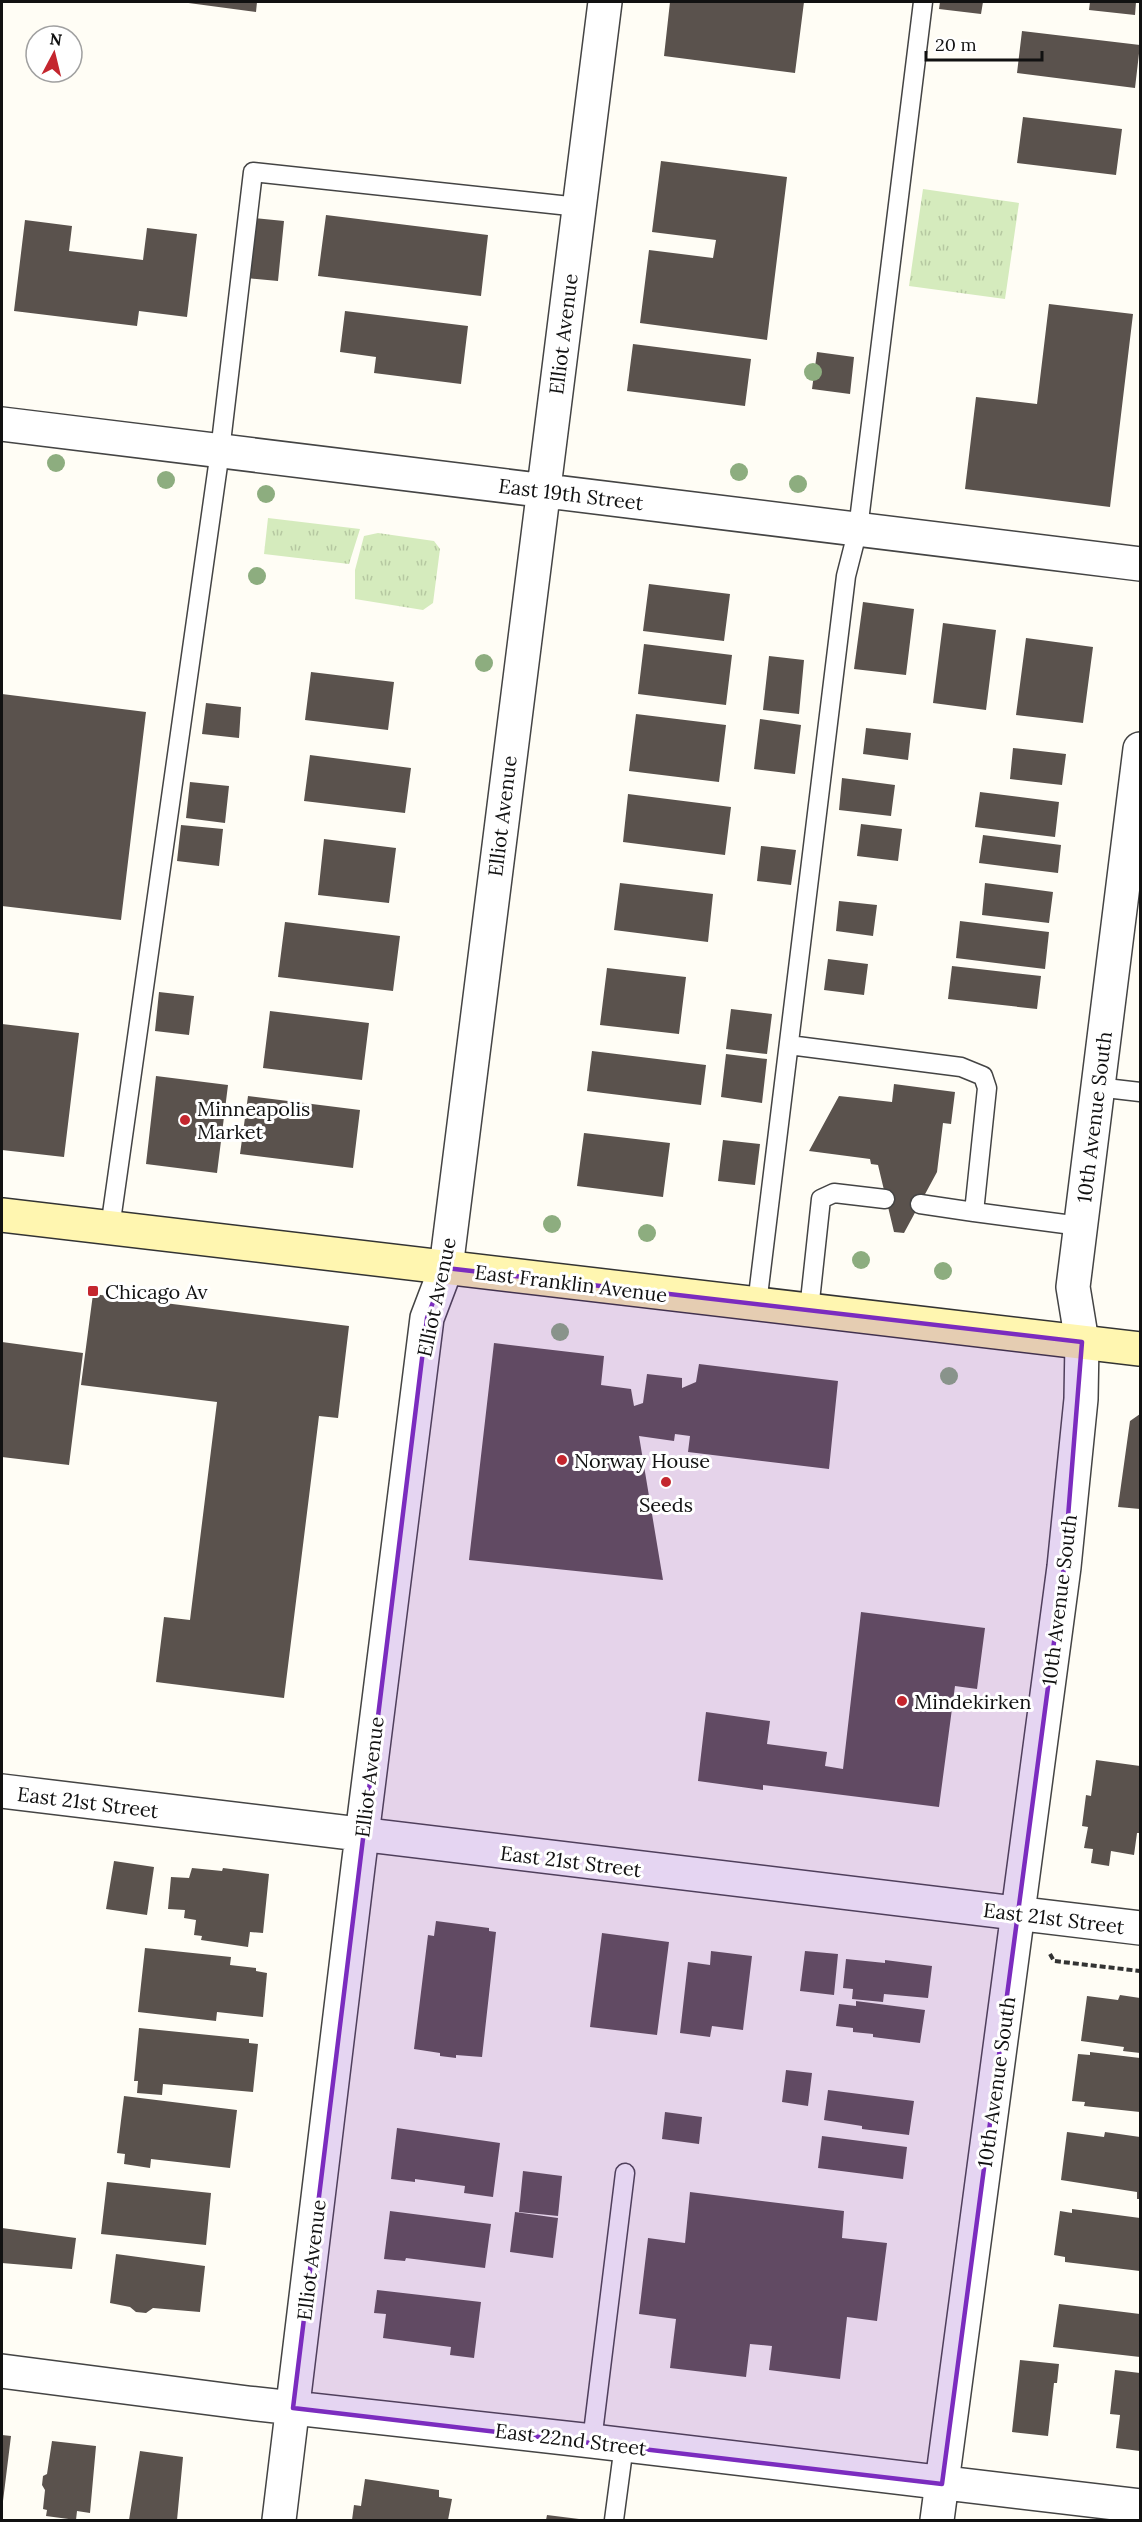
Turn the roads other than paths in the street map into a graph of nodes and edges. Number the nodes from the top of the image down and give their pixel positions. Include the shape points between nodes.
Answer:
1 (605, 2) edge
2 (923, 2) edge
3 (579, 207) junction
4 (2, 424) edge
5 (220, 451) junction
6 (543, 490) junction
7 (858, 529) junction
8 (1140, 564) edge
9 (1140, 749) edge
10 (789, 1045) junction
11 (1097, 1087) junction
12 (1140, 1092) edge
13 (885, 1199) dead end
14 (920, 1204) dead end
15 (974, 1212) junction
16 (2, 1215) edge
17 (1080, 1226) junction
18 (110, 1228) junction
19 (446, 1268) junction
20 (757, 1304) junction
21 (809, 1310) junction
22 (1082, 1342) junction
23 (1140, 1348) edge
24 (2, 1791) edge
25 (362, 1836) junction
26 (1019, 1913) junction
27 (1140, 1928) edge
28 (625, 2173) dead end
29 (2, 2371) edge
30 (293, 2408) junction
31 (592, 2441) junction
32 (624, 2445) junction
33 (942, 2484) junction
34 (1140, 2506) edge
35 (279, 2520) edge
36 (614, 2520) edge
37 (937, 2520) edge

1 - 3 street, Elliot Avenue
2 - 7 lane
3 - 5 lane via 253,172
3 - 6 street, Elliot Avenue
4 - 5 street, East 19th Street
5 - 6 street, East 19th Street
5 - 18 lane
6 - 7 street, East 19th Street
6 - 19 street, Elliot Avenue
7 - 8 street, East 19th Street
7 - 10 lane via 846,576
9 - 11 street, 10th Avenue South
10 - 15 lane via 961,1067 983,1076 987,1088
10 - 20 lane
11 - 12 lane
11 - 17 street, 10th Avenue South
13 - 21 lane via 834,1193 820,1199
14 - 15 lane
15 - 17 lane
16 - 18 main road, East Franklin Avenue
17 - 22 street, 10th Avenue South via 1073,1287
18 - 19 main road, East Franklin Avenue
19 - 20 main road, East Franklin Avenue
19 - 25 street, Elliot Avenue via 427,1318
20 - 21 main road, East Franklin Avenue
21 - 22 main road, East Franklin Avenue
22 - 23 main road, East Franklin Avenue
22 - 26 street, 10th Avenue South via 1081,1399 1064,1566
24 - 25 street, East 21st Street
25 - 26 street, East 21st Street
25 - 30 street, Elliot Avenue
26 - 27 street, East 21st Street
26 - 33 street, 10th Avenue South
28 - 31 lane
29 - 30 street, East 22nd Street
30 - 31 street, East 22nd Street
30 - 35 street, Elliot Avenue
31 - 32 street, East 22nd Street
32 - 33 street, East 22nd Street
32 - 36 lane
33 - 34 street, East 22nd Street
33 - 37 street, 10th Avenue South

